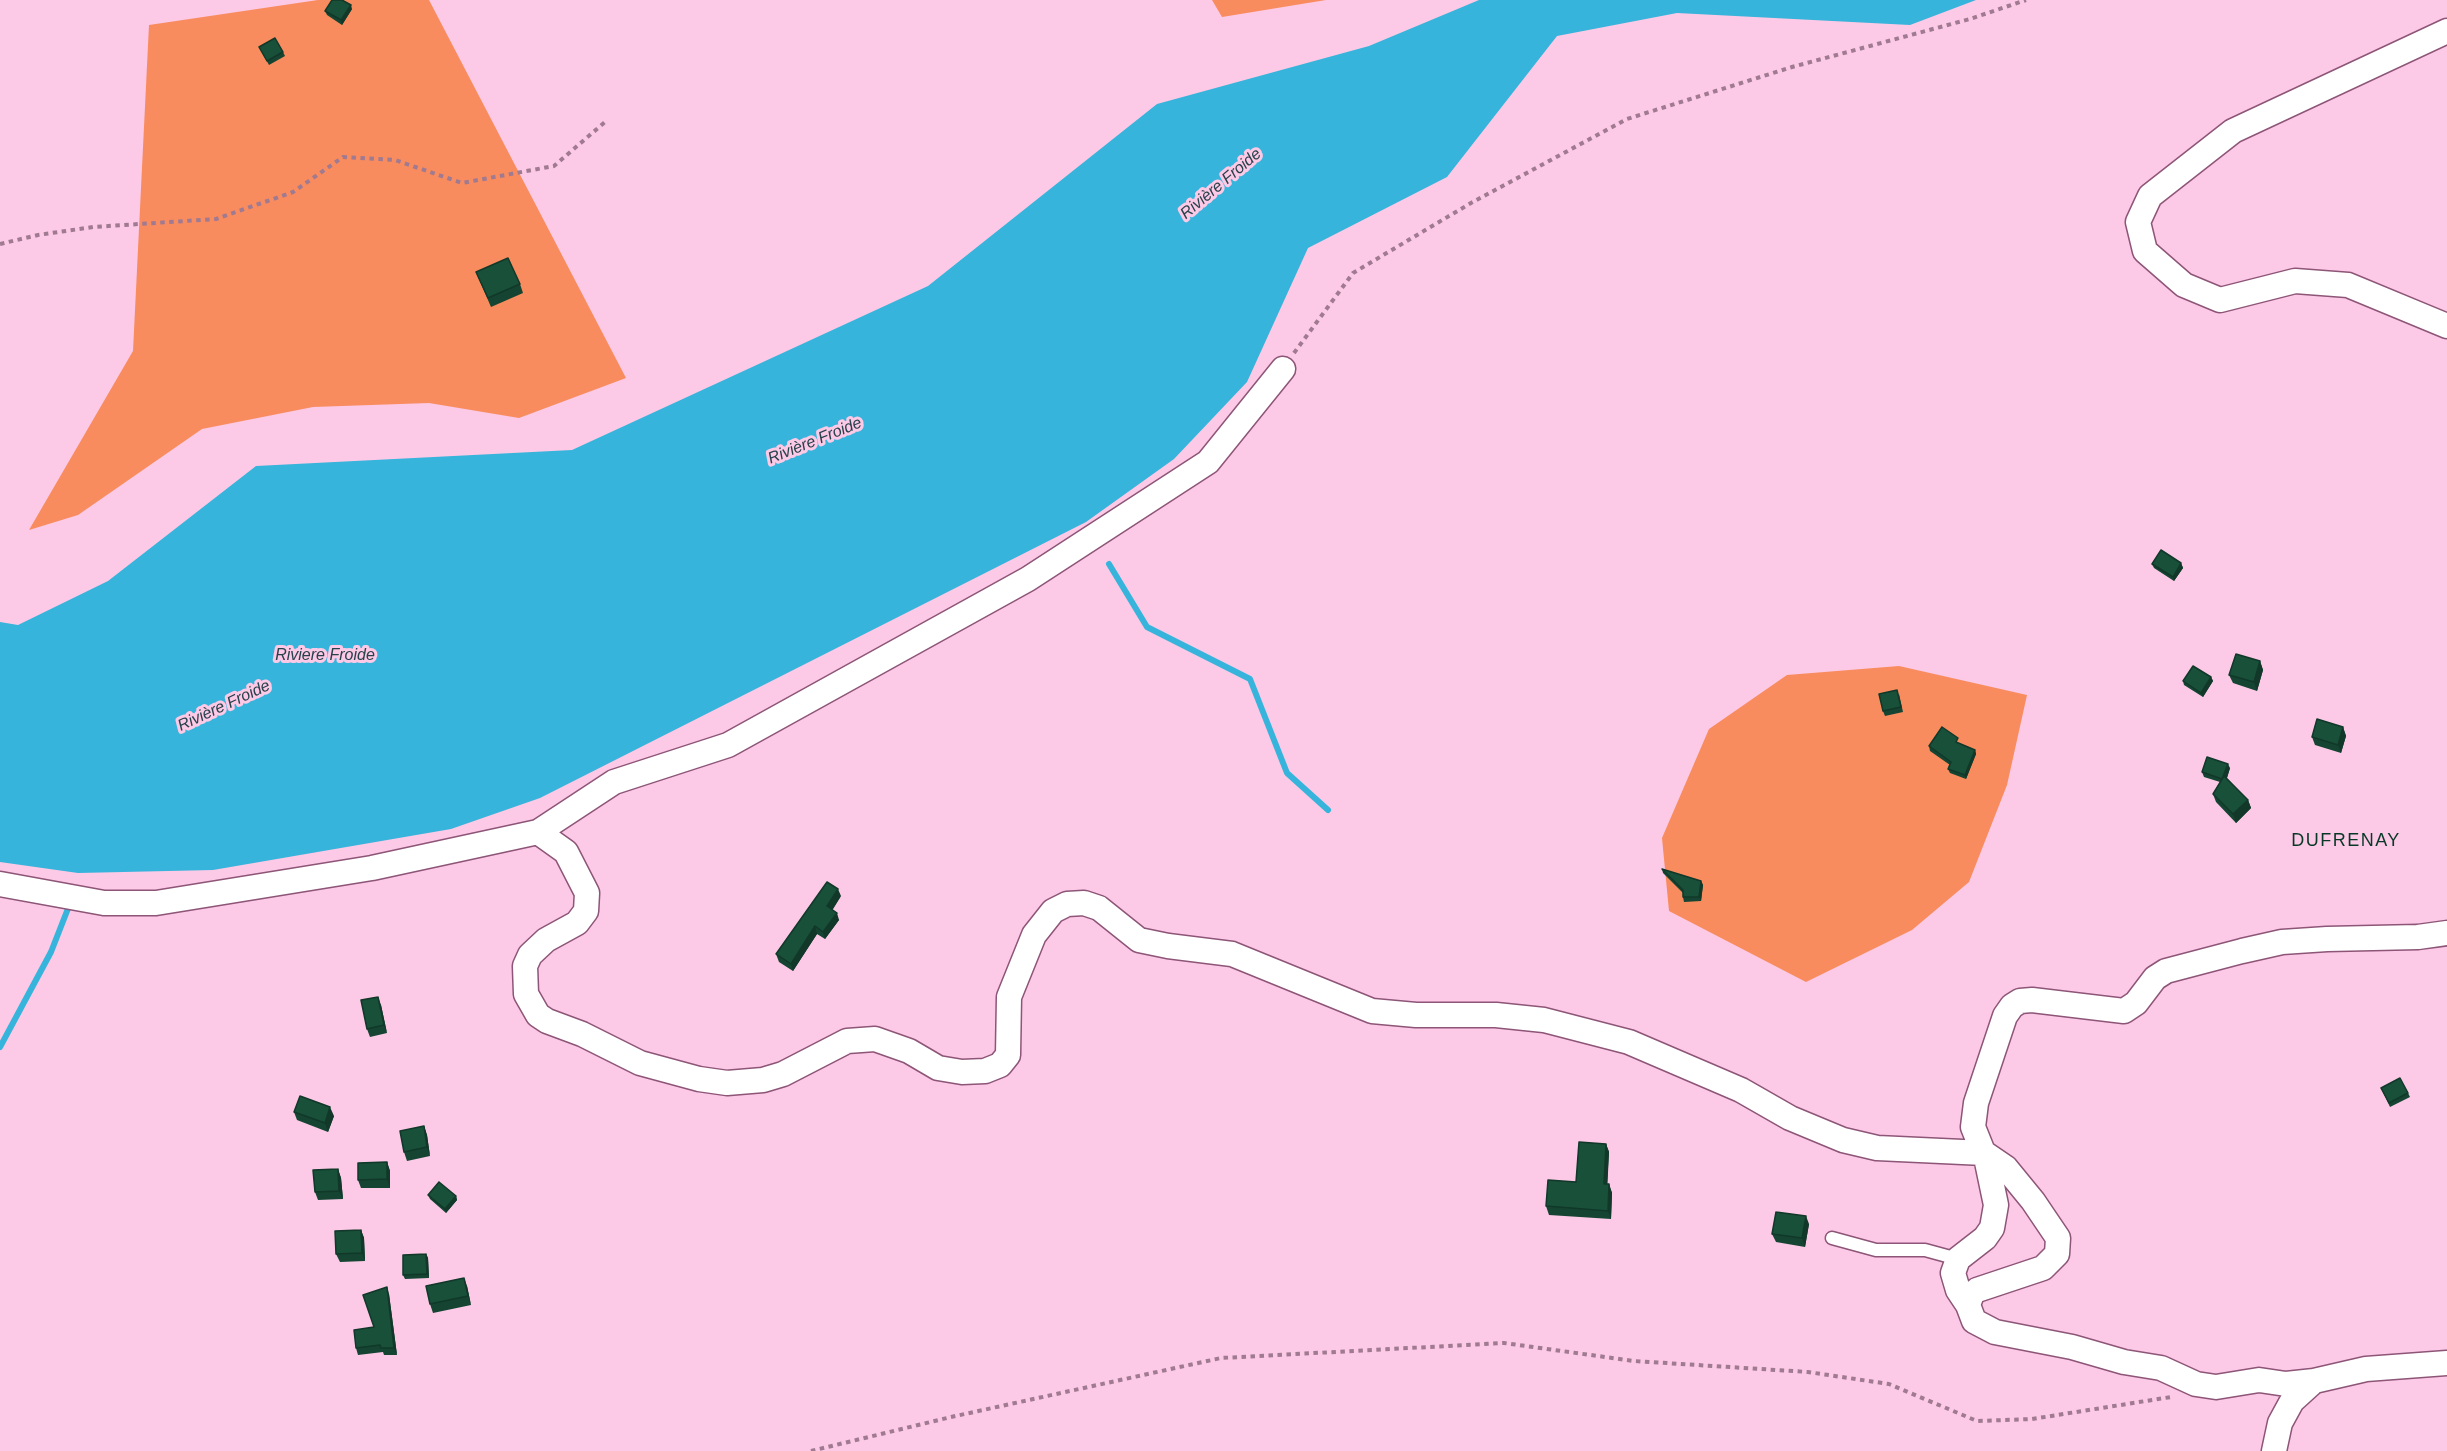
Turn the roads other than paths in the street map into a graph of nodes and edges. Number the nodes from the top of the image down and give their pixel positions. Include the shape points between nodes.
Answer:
1 (2447, 31) edge
2 (2447, 326) edge
3 (1283, 369) road end
4 (538, 832) junction
5 (0, 884) edge
6 (2447, 933) edge
7 (1984, 1153) junction
8 (1832, 1238) dead end
9 (1958, 1258) junction
10 (1968, 1305) junction
11 (2447, 1363) edge
12 (2314, 1381) junction
13 (2274, 1451) edge

1 - 2 street via 2233,130 2150,196 2138,222 2145,251 2184,285 2220,300 2295,281 2348,285
3 - 4 street via 1208,462 1028,579 728,745 614,782
4 - 5 street via 372,868 156,903 104,903
4 - 7 street via 566,852 587,894 587,902 577,923 546,940 530,955 524,981 531,1005 547,1021 640,1063 699,1079 727,1083 763,1080 847,1041 875,1039 909,1051 938,1068 984,1071 1000,1065 1008,1055 1009,997 1034,935 1053,910 1084,903 1099,908 1139,940 1232,954 1372,1011 1544,1020 1629,1042 1843,1140 1877,1148
6 - 7 street via 2293,941 2242,951 2166,971 2124,1011 2020,1001 2005,1016 1976,1103 1973,1127
7 - 9 street via 1996,1194 1995,1219 1985,1238
7 - 10 street via 2006,1168 2033,1201 2058,1238 2057,1254 2043,1268 1977,1290
8 - 9 lane via 1876,1250 1925,1250
9 - 10 street via 1953,1273
10 - 12 street via 1974,1321 1995,1332 2161,1368 2196,1384
11 - 12 street via 2366,1369
12 - 13 street via 2292,1401 2280,1423

